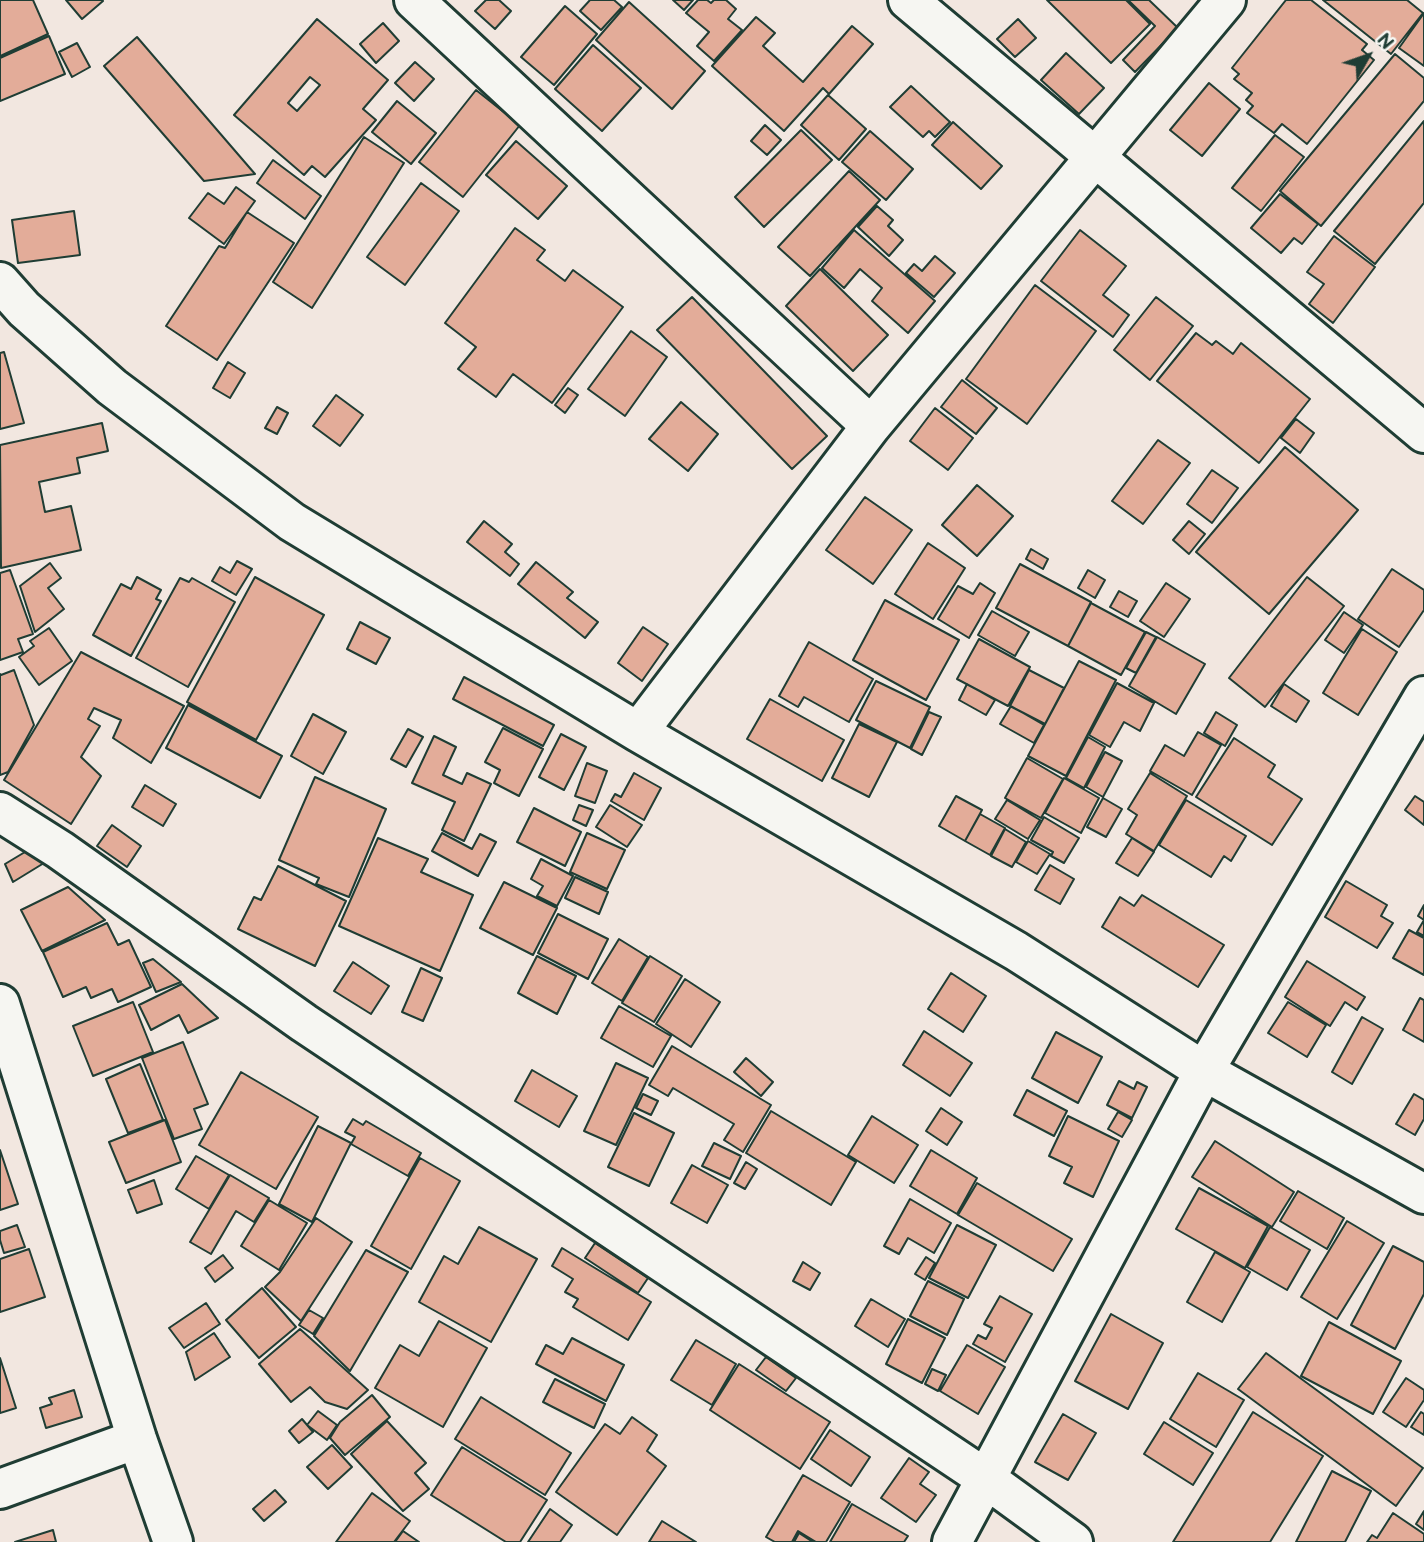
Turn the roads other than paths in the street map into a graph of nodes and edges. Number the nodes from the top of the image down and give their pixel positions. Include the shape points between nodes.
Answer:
1 (414, 0) edge
2 (908, 0) edge
3 (1226, 0) edge
4 (1096, 158) junction
5 (0, 282) edge
6 (871, 426) junction
7 (1424, 433) edge
8 (1424, 696) edge
9 (638, 732) junction
10 (0, 812) edge
11 (0, 1004) edge
12 (1204, 1071) junction
13 (1424, 1194) edge
14 (137, 1439) junction
15 (985, 1478) junction
16 (0, 1489) edge
17 (173, 1542) edge
18 (952, 1542) edge
19 (1073, 1542) edge

1 - 6 street
2 - 4 street
3 - 4 street
4 - 6 street
4 - 7 street
5 - 9 street via 111,387 292,522
6 - 9 street
8 - 12 street
9 - 12 street via 1016,951
10 - 15 street via 304,1023
11 - 14 street
12 - 13 street
12 - 15 street
14 - 16 street
14 - 17 street
15 - 18 street
15 - 19 street

